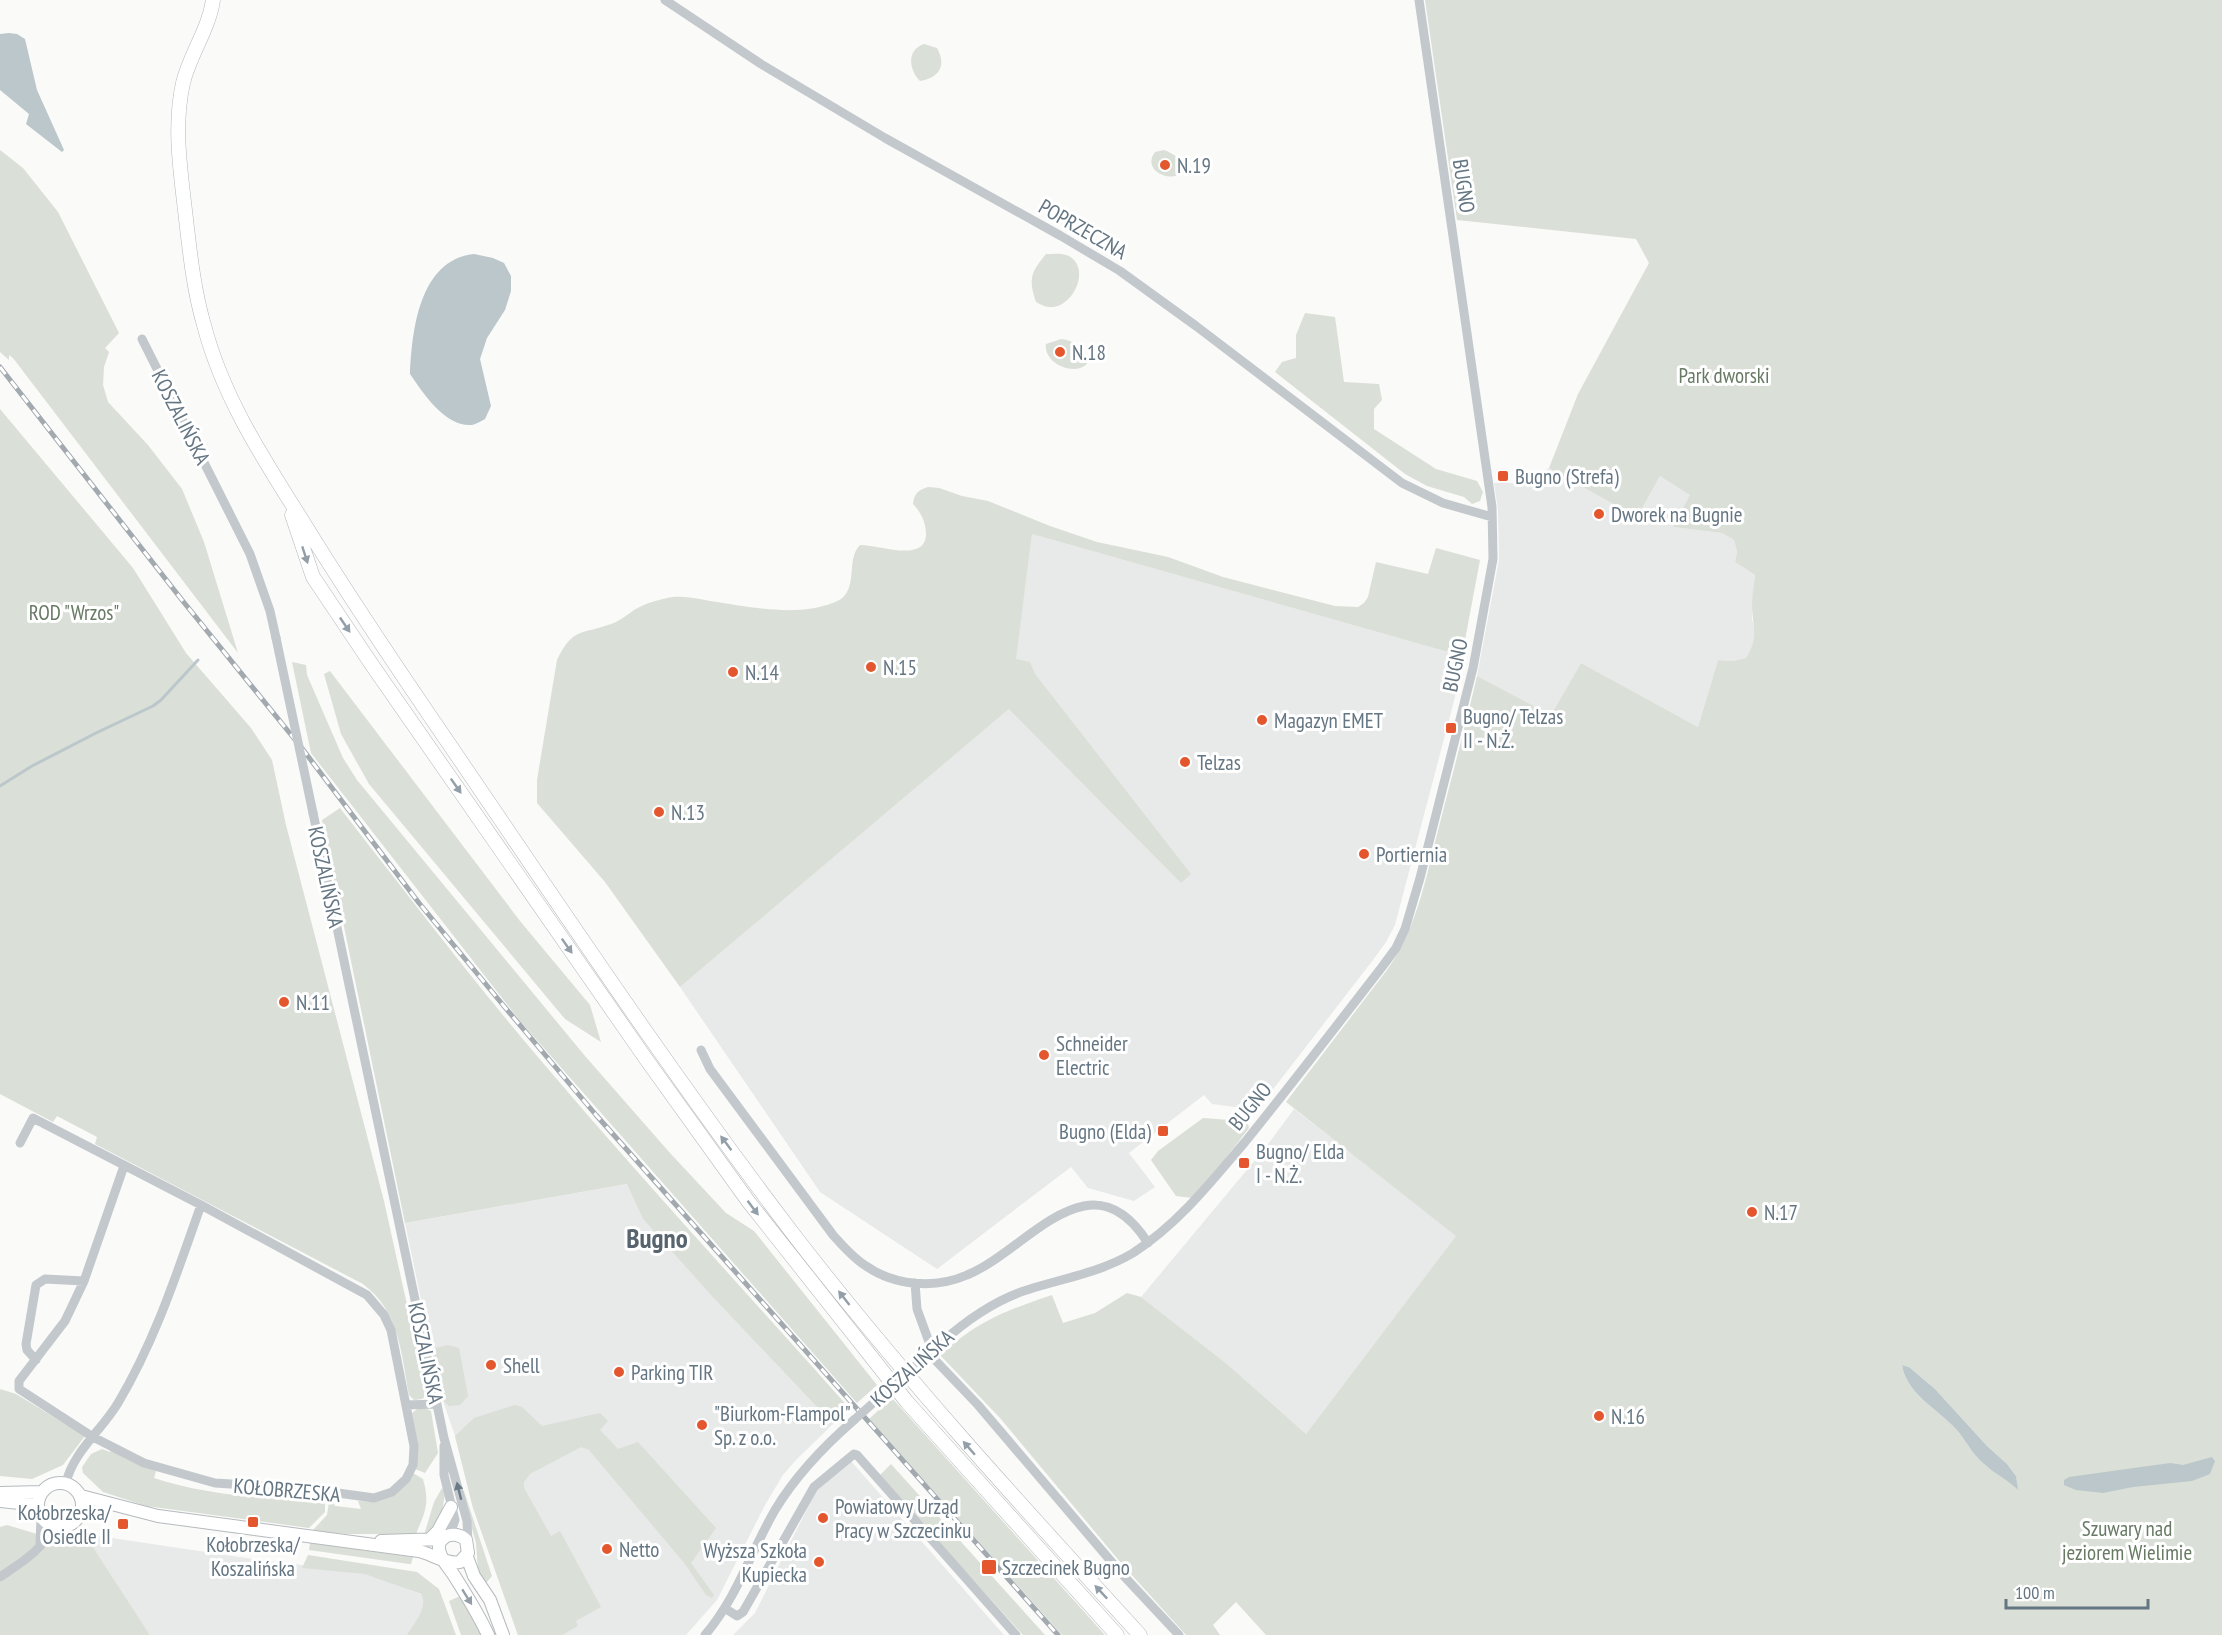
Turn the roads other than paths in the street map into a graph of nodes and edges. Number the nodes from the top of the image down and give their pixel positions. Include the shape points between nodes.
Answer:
1 (213, 0) edge
2 (665, 0) edge
3 (1419, 0) edge
4 (142, 339) dead end
5 (285, 494) junction
6 (1492, 517) junction
7 (701, 1050) dead end
8 (20, 1143) dead end
9 (124, 1166) junction
10 (201, 1204) junction
11 (1148, 1243) junction
12 (84, 1281) junction
13 (915, 1283) junction
14 (36, 1360) junction
15 (437, 1404) junction
16 (406, 1405) junction
17 (93, 1437) junction
18 (444, 1438) junction
19 (66, 1483) junction
20 (0, 1492) edge
21 (42, 1492) junction
22 (81, 1496) junction
23 (0, 1501) edge
24 (111, 1505) junction
25 (451, 1507) junction
26 (40, 1512) junction
27 (81, 1512) junction
28 (52, 1526) junction
29 (441, 1537) junction
30 (353, 1543) junction
31 (40, 1545) junction
32 (467, 1551) junction
33 (444, 1560) junction
34 (0, 1576) edge
35 (726, 1609) junction
36 (488, 1635) edge
37 (502, 1635) edge
38 (705, 1635) edge
39 (1016, 1635) edge
40 (1117, 1635) edge
41 (1140, 1635) edge
42 (1179, 1635) edge

1 - 5 highway via 183,84 178,118 178,152 191,260 203,325 223,383
2 - 6 street, POPRZECZNA via 761,64 1120,272 1389,474 1428,497
3 - 6 street, BUGNO
4 - 15 street, KOSZALIŃSKA, bridge via 250,554 270,611
5 -> 40 highway via 313,577 632,1040 748,1201 907,1402
41 -> 5 highway via 929,1401 788,1226 720,1135 368,627
6 - 11 street, BUGNO via 1493,559 1473,668 1418,887 1396,948 1260,1123 1182,1213
7 - 13 street via 710,1069 850,1254 875,1271
8 - 9 street, KOŁOBRZESKA via 33,1118
9 - 10 street, KOŁOBRZESKA
9 - 12 street, KOŁOBRZESKA
10 - 16 street, KOŁOBRZESKA via 367,1295 391,1330
10 - 17 street via 156,1330 118,1403
11 - 13 street via 1124,1215 1105,1206 1087,1204 1053,1217 968,1275 938,1283
11 - 35 street, KOSZALIŃSKA, bridge via 1091,1272 1006,1298 942,1342 819,1452 788,1490
12 - 14 street, KOŁOBRZESKA via 62,1326
12 - 14 street via 45,1279 36,1285 26,1344
13 - 42 street via 917,1309 936,1361
14 - 17 street, KOŁOBRZESKA via 19,1381 19,1389
15 - 16 street
15 - 18 street, KOSZALIŃSKA
16 - 17 street, KOŁOBRZESKA via 414,1446 413,1466 400,1487 374,1498 201,1480 144,1463
17 - 19 street via 72,1464
18 - 25 street, KOSZALIŃSKA via 444,1475
32 -> 18 street, KOSZALIŃSKA via 467,1521
19 - 21 main road via 52,1484
19 - 22 main road
20 - 21 main road
21 - 26 main road
22 - 24 main road, KOŁOBRZESKA
22 - 27 main road
23 - 26 main road via 29,1504
24 - 27 main road, KOŁOBRZESKA
24 - 30 main road, KOŁOBRZESKA via 158,1516
25 - 29 main road via 438,1531
25 - 29 street, KOSZALIŃSKA via 455,1520
26 - 28 main road
26 - 31 street
27 - 28 main road via 66,1527
28 - 31 street
29 - 30 main road, KOŁOBRZESKA
29 - 32 main road via 459,1534
29 - 33 main road via 439,1551
30 - 33 main road, KOŁOBRZESKA via 419,1551
31 - 34 street
32 - 33 main road via 456,1563
32 - 37 main road, KOSZALIŃSKA via 474,1576 490,1600
33 -> 36 main road
35 - 38 street, KOSZALIŃSKA
35 - 39 street via 737,1616 742,1612 814,1487 854,1454

